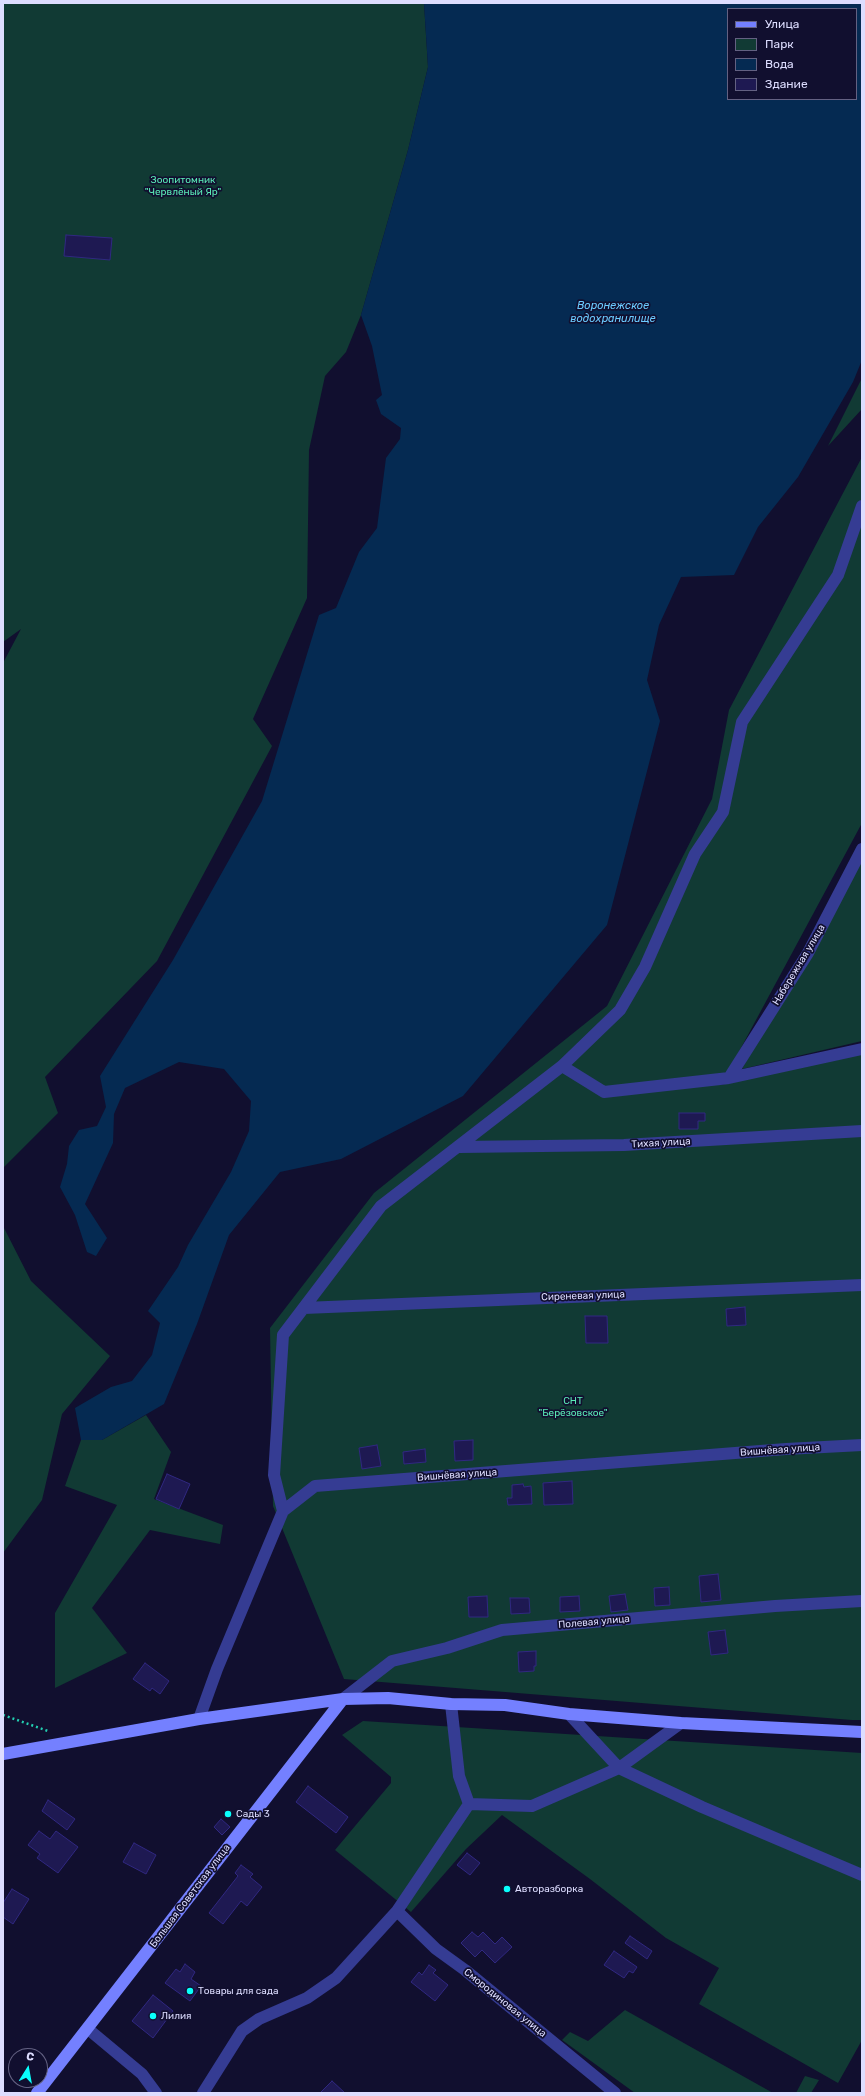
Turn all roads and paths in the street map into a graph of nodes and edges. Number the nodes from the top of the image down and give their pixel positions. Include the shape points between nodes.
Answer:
1 (862, 506) edge
2 (862, 849) edge
3 (862, 1049) edge
4 (562, 1066) junction
5 (729, 1078) junction
6 (862, 1131) edge
7 (459, 1147) junction
8 (862, 1285) edge
9 (304, 1308) junction
10 (862, 1445) edge
11 (283, 1511) junction
12 (862, 1600) edge
13 (343, 1699) junction
14 (451, 1704) junction
15 (569, 1714) junction
16 (3, 1715) edge
17 (199, 1719) junction
18 (681, 1723) junction
19 (862, 1732) edge
20 (54, 1733) dead end
21 (3, 1754) edge
22 (619, 1768) junction
23 (469, 1804) junction
24 (862, 1874) edge
25 (397, 1911) junction
26 (88, 2029) junction
27 (36, 2093) edge
28 (156, 2093) edge
29 (203, 2093) edge
30 (615, 2093) edge

1 - 4 street via 838,575 742,722 723,812 695,854 645,967 620,1010
2 - 5 street, Набережная улица via 808,953
3 - 5 street
4 - 5 street via 604,1092
4 - 7 street
6 - 7 street, Тихая улица via 624,1145
7 - 9 street via 380,1206
8 - 9 street, Сиреневая улица
9 - 11 street via 283,1335 274,1475
10 - 11 street, Вишнёвая улица via 315,1486
11 - 17 street, Вишнёвая улица via 217,1669
12 - 13 street, Полевая улица via 502,1630 446,1648 392,1661
13 - 14 street via 388,1698
13 - 17 street
13 - 26 street, Большая Советская улица
14 - 15 street via 505,1705
14 - 23 street via 459,1776
15 - 18 street
15 - 22 street
16 - 20 path
17 - 21 street
18 - 19 street
18 - 22 street
22 - 23 street via 532,1806
22 - 24 street via 702,1807
23 - 25 street
25 - 29 street via 336,1978 307,1998 259,2019 242,2031
25 - 30 street, Смородиновая улица via 436,1948
26 - 27 street, Большая Советская улица
26 - 28 street via 142,2074

